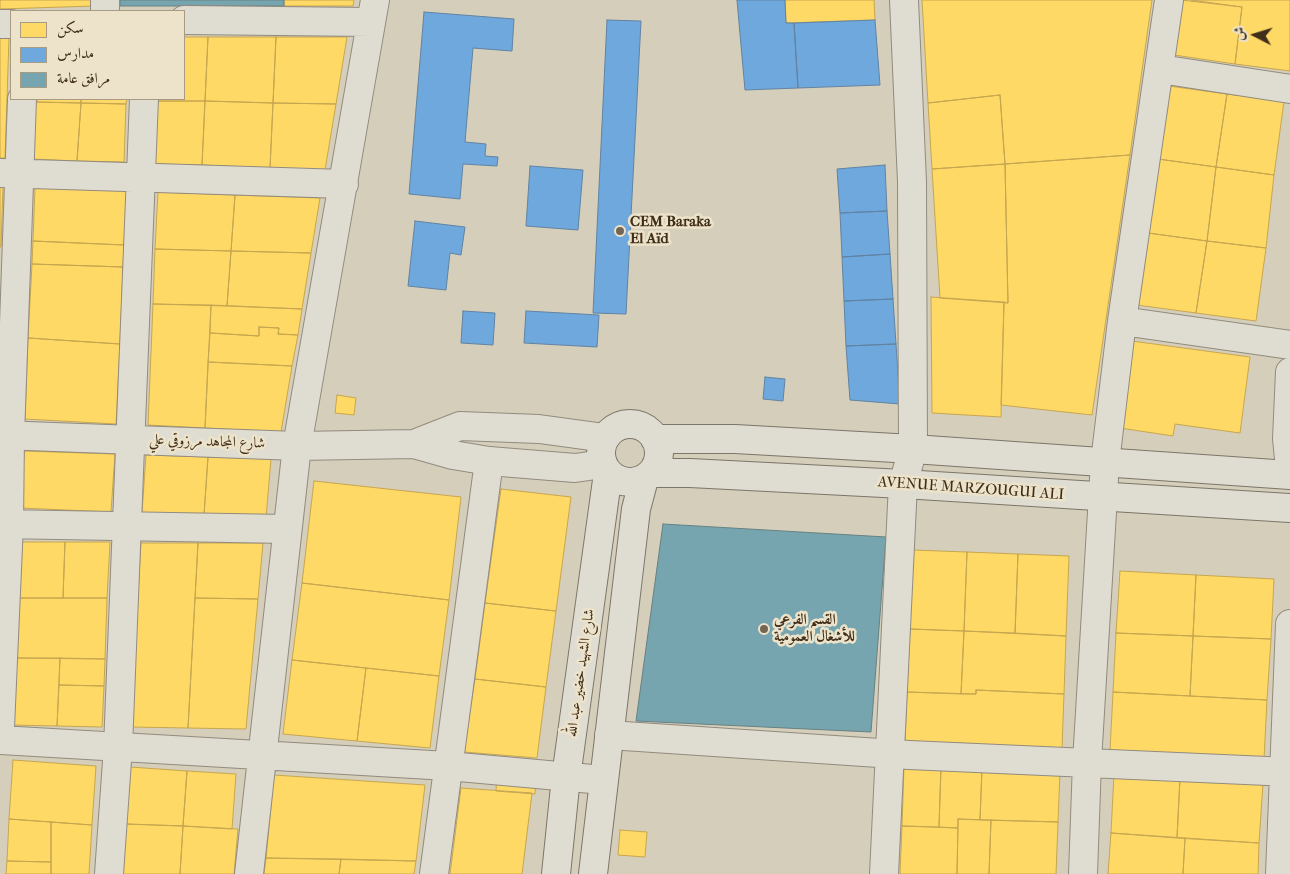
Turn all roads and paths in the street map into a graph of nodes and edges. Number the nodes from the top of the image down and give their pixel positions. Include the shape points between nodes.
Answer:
1 (904, 0) edge
2 (1169, 0) edge
3 (373, 11) edge
4 (185, 20) edge
5 (1160, 69) junction
6 (1290, 89) edge
7 (22, 100) edge
8 (144, 100) edge
9 (9, 173) edge
10 (142, 176) junction
11 (344, 184) junction
12 (1122, 321) junction
13 (1290, 345) edge
14 (1290, 372) edge
15 (5, 435) edge
16 (655, 438) junction
17 (131, 439) junction
18 (414, 444) junction
19 (297, 446) junction
20 (913, 449) junction
21 (605, 458) junction
22 (490, 462) junction
23 (1105, 462) junction
24 (1290, 468) edge
25 (1290, 475) edge
26 (647, 476) junction
27 (904, 484) junction
28 (1103, 498) junction
29 (1290, 508) edge
30 (5, 524) edge
31 (128, 527) junction
32 (287, 529) junction
33 (1290, 624) edge
34 (0, 728) edge
35 (608, 735) junction
36 (0, 740) edge
37 (118, 747) junction
38 (891, 753) junction
39 (261, 754) junction
40 (1087, 762) junction
41 (448, 766) junction
42 (1287, 772) edge
43 (566, 777) junction
44 (603, 780) junction
45 (108, 874) edge
46 (249, 874) edge
47 (434, 874) edge
48 (556, 874) edge
49 (593, 874) edge
50 (884, 874) edge
51 (1083, 874) edge
52 (1280, 874) edge

1 - 20 street via 912,201
2 - 5 street
3 - 4 street
3 - 11 street
5 - 6 street
5 - 12 street
7 - 9 street
8 - 10 street
9 - 10 street
9 - 15 street
10 - 11 street
10 - 17 street
11 - 19 street
12 - 13 street
12 - 23 street
14 - 24 street via 1287,439
15 - 17 street, شارع المجاهد مرزوقي علي
15 - 30 street
16 - 20 street
16 - 21 street via 640,426 630,424 611,430
16 - 26 street via 659,457
17 - 19 street, شارع المجاهد مرزوقي علي
17 - 31 street
18 - 19 street, شارع المجاهد مرزوقي علي
18 - 21 street, شارع المجاهد مرزوقي علي via 460,426 538,429
18 - 22 street, شارع المجاهد مرزوقي علي via 453,456
19 - 32 street
20 - 23 street
20 - 27 street
21 - 22 street, شارع المجاهد مرزوقي علي via 575,468
21 - 26 street via 616,479 635,482
21 - 43 street, شارع الشهيد خضير عبد الله
22 - 41 street
23 - 25 street
23 - 28 street
26 - 27 street, AVENUE MARZOUGUI ALI
26 - 35 street via 636,509
27 - 28 street, AVENUE MARZOUGUI ALI
27 - 38 street
28 - 29 street, AVENUE MARZOUGUI ALI
28 - 40 street
30 - 31 street
30 - 34 street
31 - 32 street
31 - 37 street
32 - 39 street
33 - 42 street
35 - 38 street
35 - 44 street
36 - 37 street
37 - 39 street
37 - 45 street
38 - 40 street
38 - 50 street
39 - 41 street
39 - 46 street
40 - 42 street
40 - 51 street
41 - 43 street
41 - 47 street
42 - 52 street
43 - 44 street
43 - 48 street, شارع الشهيد خضير عبد الله
44 - 49 street

